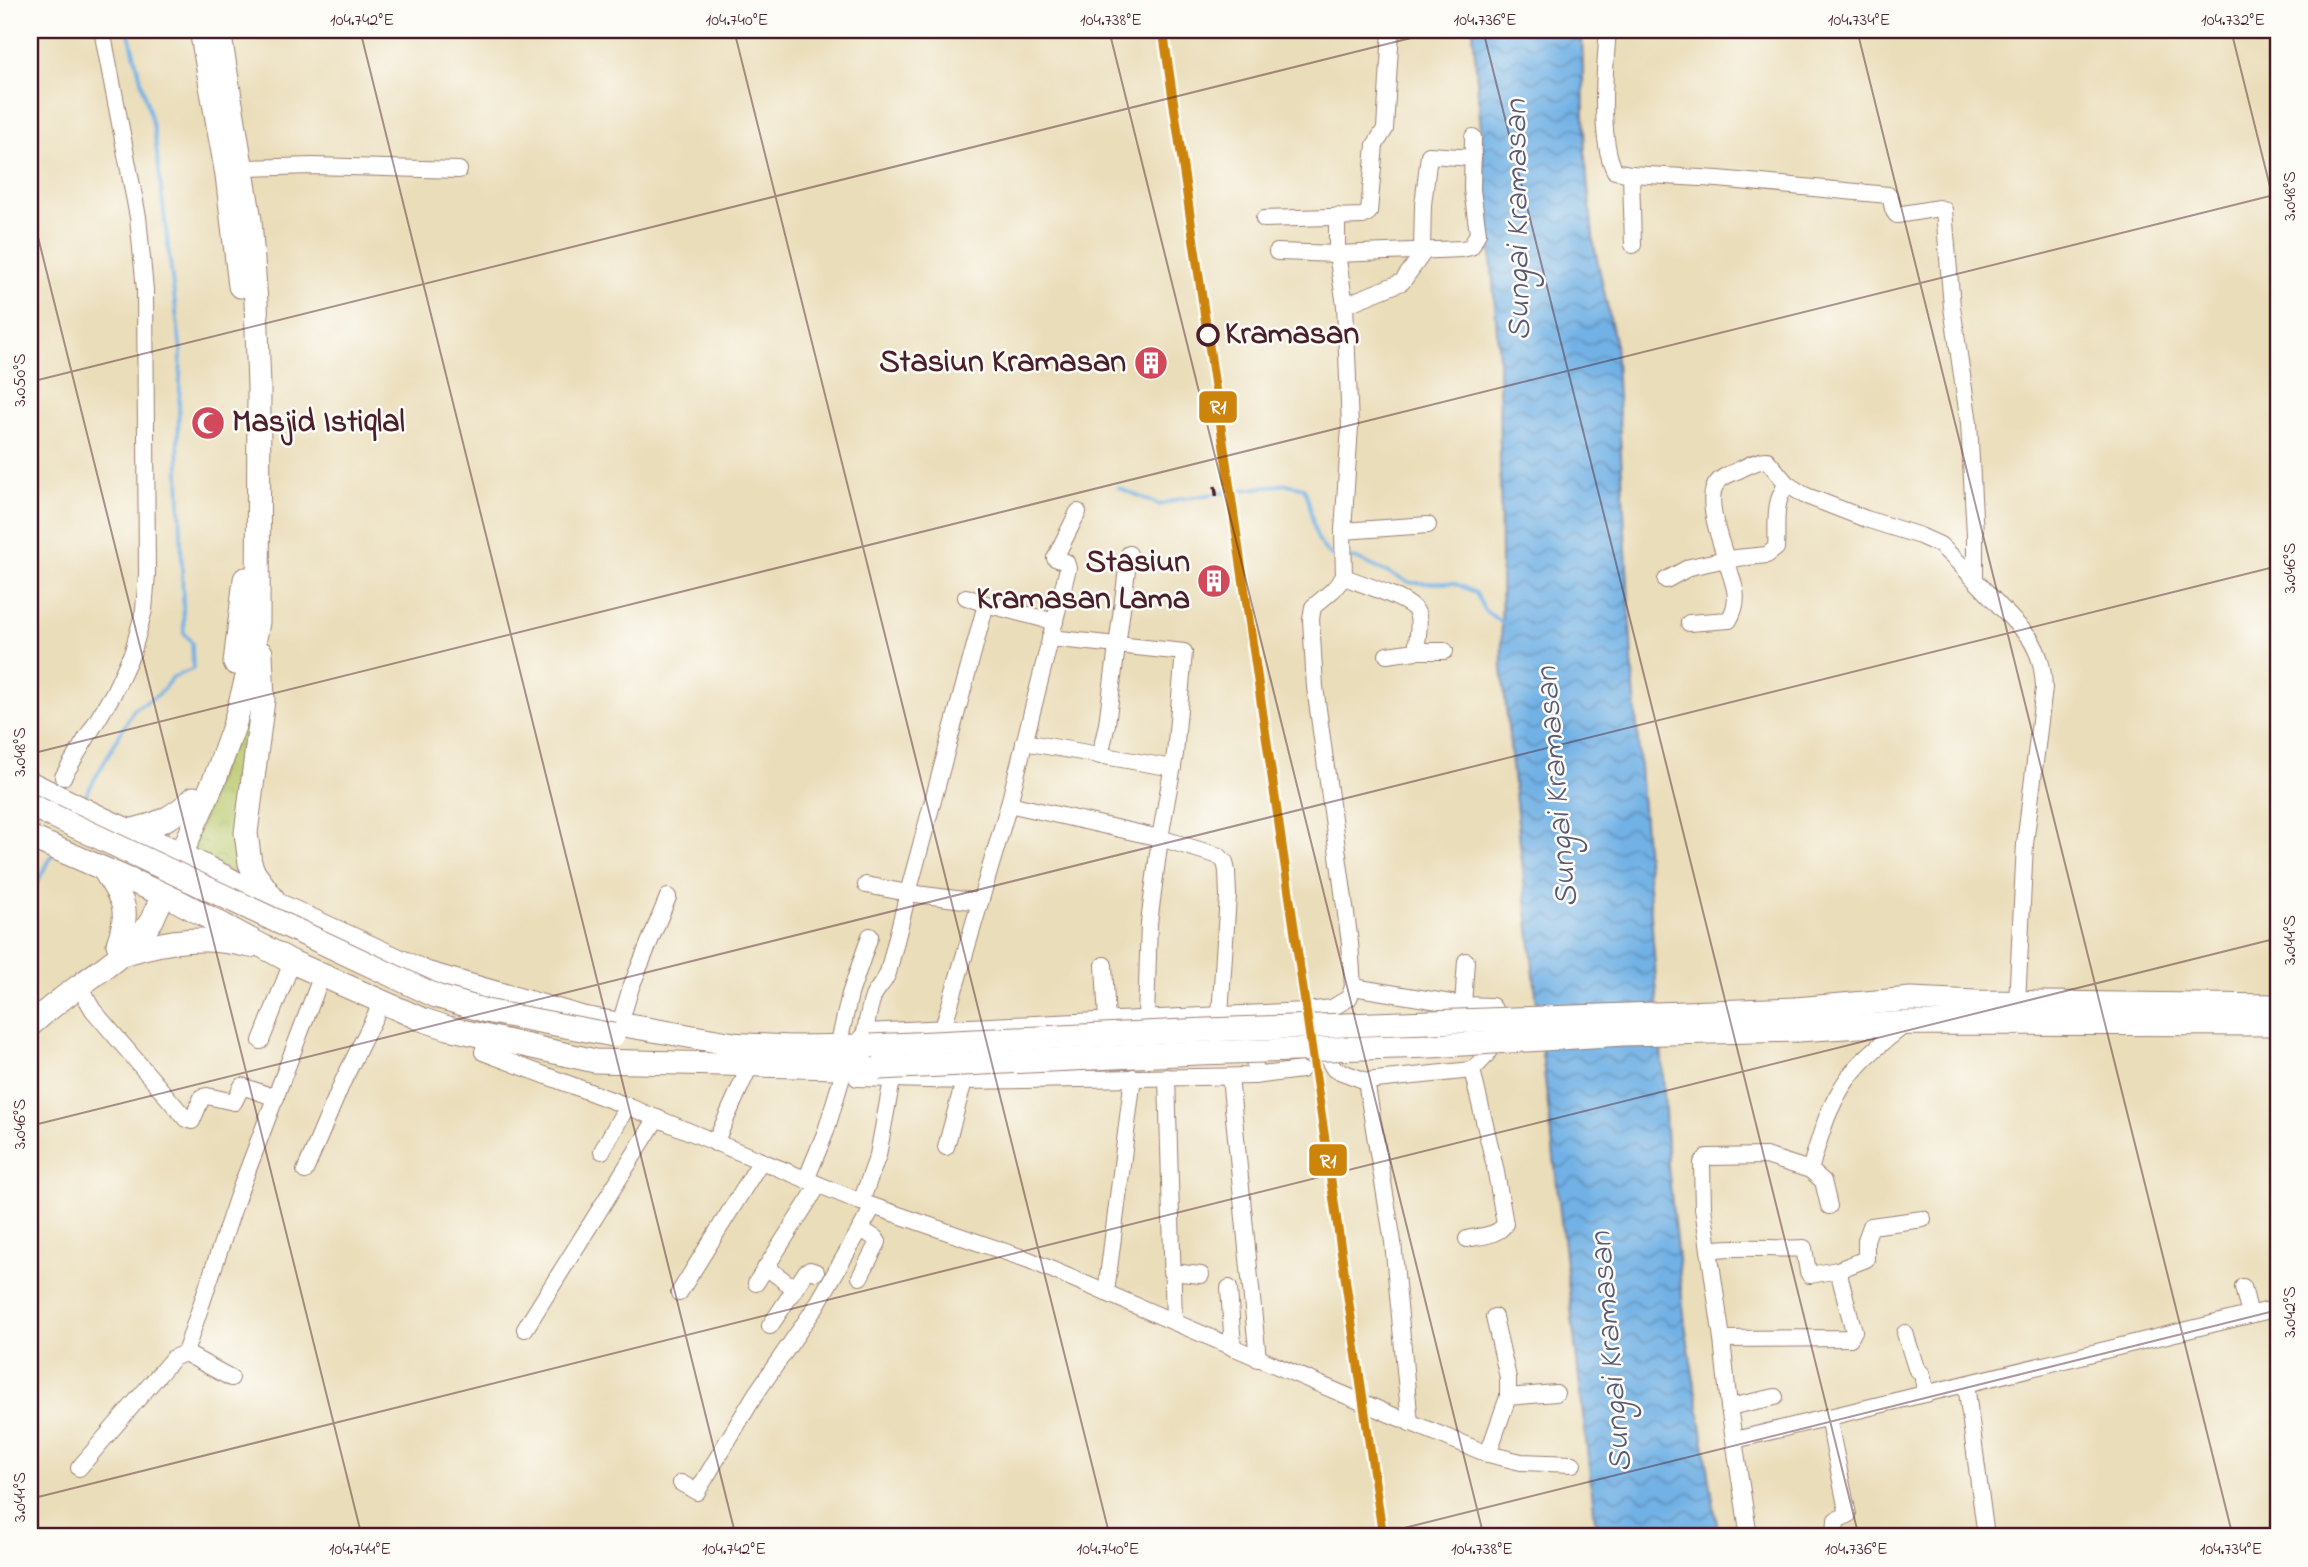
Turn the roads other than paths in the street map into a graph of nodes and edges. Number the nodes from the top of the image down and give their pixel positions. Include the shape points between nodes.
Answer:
1 (102, 30) edge
2 (201, 30) edge
3 (219, 30) edge
4 (1391, 30) edge
5 (1608, 30) edge
6 (221, 88) junction
7 (1473, 137) dead end
8 (1473, 158) junction
9 (242, 168) junction
10 (459, 170) dead end
11 (1631, 174) junction
12 (1337, 216) junction
13 (1265, 219) dead end
14 (1633, 245) dead end
15 (1424, 249) junction
16 (1277, 252) dead end
17 (1336, 254) junction
18 (1345, 305) junction
19 (1787, 484) junction
20 (1078, 512) dead end
21 (1428, 525) dead end
22 (1343, 531) junction
23 (1129, 554) dead end
24 (1726, 559) junction
25 (1344, 565) junction
26 (1666, 580) dead end
27 (1975, 580) junction
28 (966, 597) dead end
29 (986, 604) junction
30 (258, 622) junction
31 (1055, 622) junction
32 (1689, 623) dead end
33 (1049, 638) junction
34 (1116, 646) junction
35 (1416, 651) junction
36 (1445, 651) dead end
37 (1387, 655) dead end
38 (1024, 742) junction
39 (1100, 756) junction
40 (1172, 768) junction
41 (63, 777) dead end
42 (30, 783) edge
43 (194, 798) junction
44 (1009, 804) junction
45 (30, 805) edge
46 (30, 820) edge
47 (117, 826) junction
48 (30, 836) edge
49 (1160, 838) junction
50 (176, 852) junction
51 (97, 867) junction
52 (866, 885) dead end
53 (908, 893) junction
54 (154, 896) junction
55 (668, 897) dead end
56 (980, 902) junction
57 (278, 905) junction
58 (870, 936) dead end
59 (122, 948) junction
60 (283, 957) junction
61 (1466, 961) dead end
62 (1104, 965) dead end
63 (322, 975) junction
64 (79, 986) junction
65 (1353, 988) junction
66 (382, 1002) junction
67 (2017, 1003) junction
68 (1463, 1005) junction
69 (2278, 1006) edge
70 (30, 1009) edge
71 (1315, 1010) junction
72 (1259, 1012) junction
73 (1220, 1015) junction
74 (1146, 1018) junction
75 (1797, 1019) junction
76 (1107, 1020) junction
77 (1907, 1023) junction
78 (2278, 1024) edge
79 (30, 1025) edge
80 (943, 1028) junction
81 (614, 1036) junction
82 (487, 1038) junction
83 (261, 1041) dead end
84 (867, 1053) junction
85 (743, 1062) junction
86 (1301, 1070) dead end
87 (1472, 1070) junction
88 (1254, 1076) junction
89 (842, 1077) junction
90 (1133, 1077) junction
91 (1167, 1077) junction
92 (1230, 1077) junction
93 (964, 1081) junction
94 (1366, 1081) junction
95 (276, 1098) junction
96 (627, 1106) junction
97 (657, 1118) junction
98 (715, 1143) junction
99 (946, 1147) dead end
100 (602, 1151) dead end
101 (761, 1161) junction
102 (1810, 1170) junction
103 (305, 1171) dead end
104 (812, 1183) junction
105 (867, 1205) junction
106 (1829, 1206) dead end
107 (1923, 1219) dead end
108 (860, 1229) junction
109 (1466, 1239) dead end
110 (1709, 1250) junction
111 (766, 1267) junction
112 (1838, 1270) junction
113 (816, 1272) dead end
114 (1171, 1272) junction
115 (1201, 1275) dead end
116 (860, 1278) dead end
117 (756, 1283) dead end
118 (2243, 1287) dead end
119 (794, 1288) junction
120 (1229, 1288) dead end
121 (679, 1293) dead end
122 (1106, 1293) junction
123 (2278, 1308) edge
124 (2250, 1315) junction
125 (1494, 1317) dead end
126 (1174, 1322) junction
127 (770, 1326) dead end
128 (526, 1329) dead end
129 (1905, 1333) dead end
130 (1722, 1339) junction
131 (1233, 1348) junction
132 (185, 1353) junction
133 (1258, 1359) junction
134 (230, 1378) dead end
135 (1966, 1384) junction
136 (1556, 1393) dead end
137 (1926, 1394) junction
138 (1775, 1396) dead end
139 (1508, 1397) junction
140 (1729, 1407) junction
141 (1828, 1417) junction
142 (1410, 1423) junction
143 (1735, 1440) junction
144 (1488, 1454) junction
145 (1573, 1464) dead end
146 (79, 1468) dead end
147 (681, 1483) dead end
148 (1749, 1537) edge
149 (1823, 1537) edge
150 (1986, 1537) edge

1 - 41 street via 138,217 145,290 147,574 133,651
2 - 6 highway
3 - 6 highway
4 - 12 street via 1385,129 1375,145 1369,212
5 - 11 street via 1604,79 1609,155 1615,171
6 - 9 highway
6 - 43 highway via 244,344 245,579 228,699
7 - 8 street
8 - 15 street via 1472,201 1478,233 1474,244 1462,249
8 - 15 street via 1429,155
9 - 10 street
9 - 30 highway via 250,220 259,387
11 - 14 street
11 - 27 street via 1888,195 1897,215 1944,210 1969,423
12 - 13 street
12 - 17 street
15 - 17 street
15 - 18 street via 1402,282
16 - 17 street
17 - 18 street
18 - 22 street via 1350,426
19 - 24 street via 1777,504 1776,548 1767,555
19 - 24 street via 1763,459 1717,482 1715,521
19 - 27 street via 1804,495 1940,545
20 - 31 street via 1055,558 1066,562 1068,568
21 - 22 street
22 - 25 street
23 - 34 street
24 - 26 street via 1690,567
24 - 32 street via 1736,592 1736,609 1730,620
25 - 35 street via 1413,606 1419,618
25 - 65 street via 1341,583 1313,607 1311,619 1315,687
27 - 67 street via 2029,637 2043,664 2025,844
28 - 29 street
29 - 31 street
29 - 53 street
30 - 50 highway via 234,726 216,776
30 - 57 highway via 263,700 247,850 254,873
31 - 33 street
33 - 34 street
33 - 38 street
34 - 39 street
34 - 40 street via 1184,652
35 - 36 street
35 - 37 street
38 - 39 street
38 - 44 street
39 - 40 street
40 - 49 street
42 - 47 highway
43 - 47 highway via 160,823
43 - 50 highway
44 - 49 street
44 - 56 street
45 - 81 highway, bridge via 436,996
46 - 81 highway via 424,1006 485,1024
47 - 50 highway
48 - 51 highway
49 - 73 street via 1219,856 1224,862 1228,896
49 - 74 street via 1149,923
50 - 54 highway
50 - 57 highway
51 - 54 highway
51 - 59 highway via 124,904
52 - 53 street
53 - 56 street
53 - 84 street via 888,973 872,999
54 - 59 highway
54 - 60 highway
55 - 81 street
56 - 80 street
57 - 81 highway via 426,973 583,1018
58 - 84 street via 850,994
59 - 60 highway via 188,939 226,941
59 - 64 highway
59 - 70 highway
60 - 63 highway
60 - 83 street
61 - 68 street
62 - 76 street
63 - 66 highway
63 - 95 street
64 - 79 highway
64 - 95 street via 93,1010 186,1119 192,1121 202,1097 234,1102 242,1086
65 - 68 street
65 - 71 street via 1349,998 1332,1008
66 - 82 highway via 421,1020
66 - 103 street
67 - 69 highway
67 - 75 highway via 1903,999
68 - 87 street via 1496,1010 1488,1052
71 - 72 street
71 - 94 street via 1330,1063 1340,1072
72 - 73 street
72 - 88 street
73 - 74 street
74 - 76 street
75 - 77 highway
75 - 84 highway, bridge via 1431,1046 1199,1053
76 - 80 street
77 - 78 highway
77 - 102 street via 1858,1066 1844,1085 1830,1108
80 - 84 street
81 - 85 highway via 670,1042
82 - 85 highway via 595,1061
82 - 96 street via 483,1052
84 - 85 highway
84 - 85 highway
84 - 89 street
84 - 93 street
84 - 105 street via 878,1155
85 - 89 street
85 - 98 street
86 - 88 street
87 - 94 street
87 - 109 street via 1505,1224 1496,1233
88 - 92 street
89 - 104 street
90 - 91 street
90 - 93 street
90 - 122 street
91 - 92 street
91 - 114 street
92 - 133 street
93 - 99 street
94 - 142 street via 1393,1242
95 - 132 street
96 - 97 street
96 - 100 street
97 - 98 street
97 - 128 street
98 - 101 street
101 - 104 street
101 - 121 street
102 - 106 street via 1823,1181
102 - 110 street via 1766,1156 1704,1160 1701,1185
104 - 105 street
104 - 111 street
105 - 108 street
105 - 122 street via 1029,1260
107 - 112 street via 1871,1226 1866,1259
108 - 116 street via 878,1242
108 - 147 street via 697,1492
110 - 112 street via 1804,1248 1810,1275
110 - 130 street
111 - 117 street
111 - 119 street
112 - 130 street via 1854,1331 1850,1338
113 - 119 street via 807,1271
114 - 115 street
114 - 126 street
118 - 124 street
119 - 127 street
120 - 131 street
122 - 126 street
123 - 124 street
124 - 135 street
125 - 139 street
126 - 131 street
129 - 137 street
130 - 140 street
131 - 133 street
132 - 134 street
132 - 146 street via 173,1358
133 - 142 street
135 - 137 street
135 - 150 street
136 - 139 street
137 - 141 street
138 - 140 street
139 - 144 street
140 - 143 street
141 - 143 street
141 - 149 street via 1848,1516 1836,1520 1834,1535
142 - 144 street
143 - 148 street
144 - 145 street via 1521,1462

